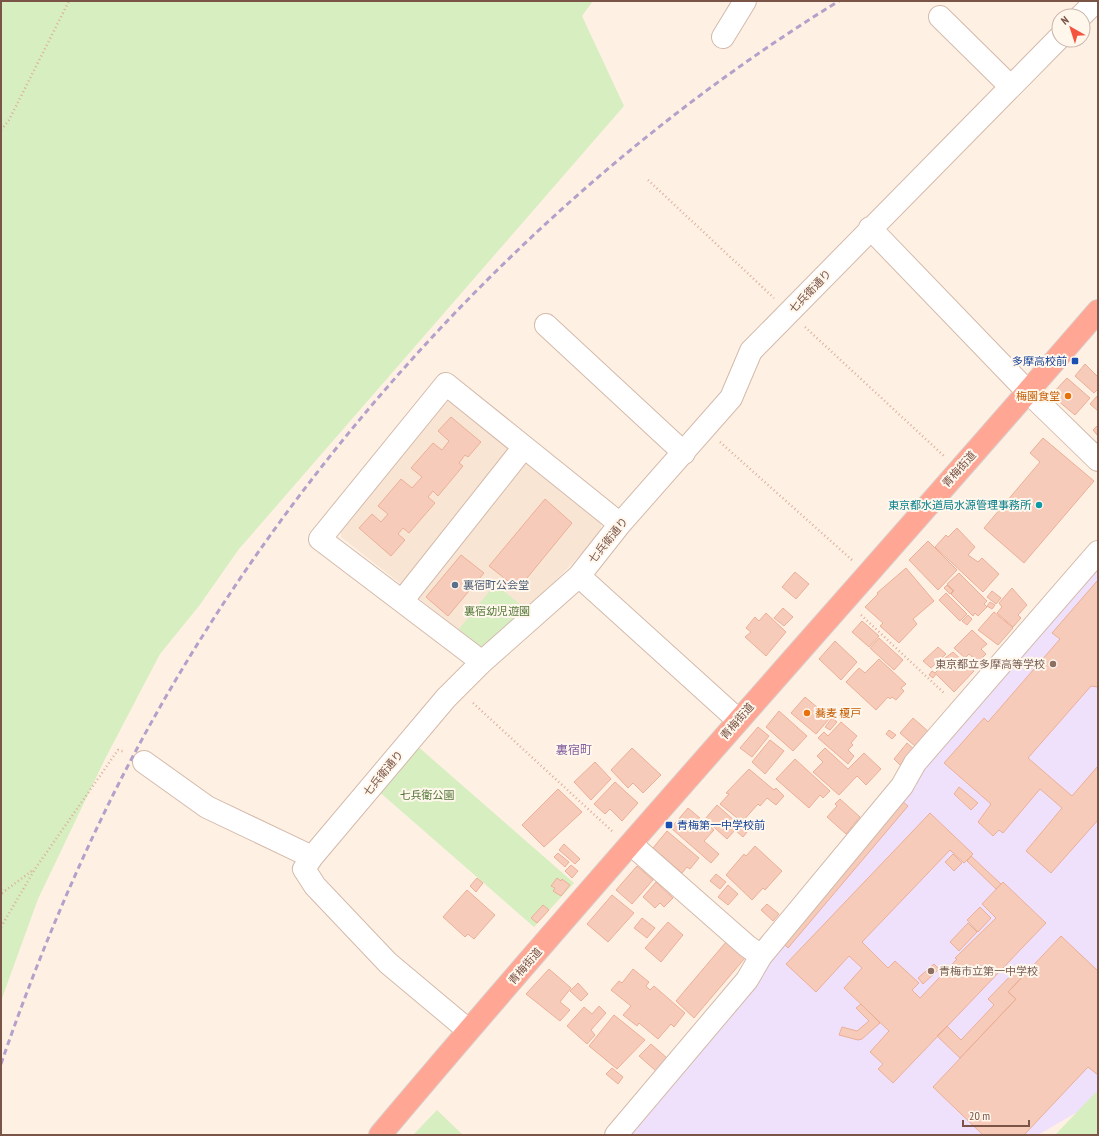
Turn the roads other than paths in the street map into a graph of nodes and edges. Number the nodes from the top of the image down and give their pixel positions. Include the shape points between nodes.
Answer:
1 (745, 1) edge
2 (940, 17) dead end
3 (723, 37) dead end
4 (1051, 46) edge
5 (1010, 86) junction
6 (870, 228) junction
7 (1098, 311) edge
8 (546, 325) dead end
9 (1028, 392) junction
10 (524, 447) junction
11 (684, 453) junction
12 (1098, 460) edge
13 (620, 524) junction
14 (1098, 552) edge
15 (579, 576) junction
16 (402, 601) junction
17 (482, 662) junction
18 (738, 720) junction
19 (144, 762) road end
20 (632, 844) junction
21 (312, 857) junction
22 (761, 956) junction
23 (468, 1030) junction
24 (380, 1135) edge
25 (616, 1135) edge

1 - 3 street
2 - 5 street
4 - 5 street, 七兵衛通り
5 - 6 street, 七兵衛通り
6 - 9 street
6 - 11 street, 七兵衛通り via 751,351 731,398
7 - 9 highway, 青梅街道
8 - 11 street
9 - 12 street
9 - 18 highway, 青梅街道
10 - 13 street
10 - 16 street
10 - 16 street via 446,384 320,539
11 - 13 street, 七兵衛通り
13 - 15 street, 七兵衛通り
14 - 22 street via 915,763 902,786
15 - 17 street, 七兵衛通り
15 - 18 street
16 - 17 street
17 - 21 street, 七兵衛通り via 456,688
18 - 20 highway, 青梅街道
19 - 21 street via 207,807
20 - 22 street
20 - 23 highway, 青梅街道
21 - 23 street, 七兵衛通り via 304,869 315,886 388,963
22 - 25 street via 747,980
23 - 24 highway, 青梅街道

